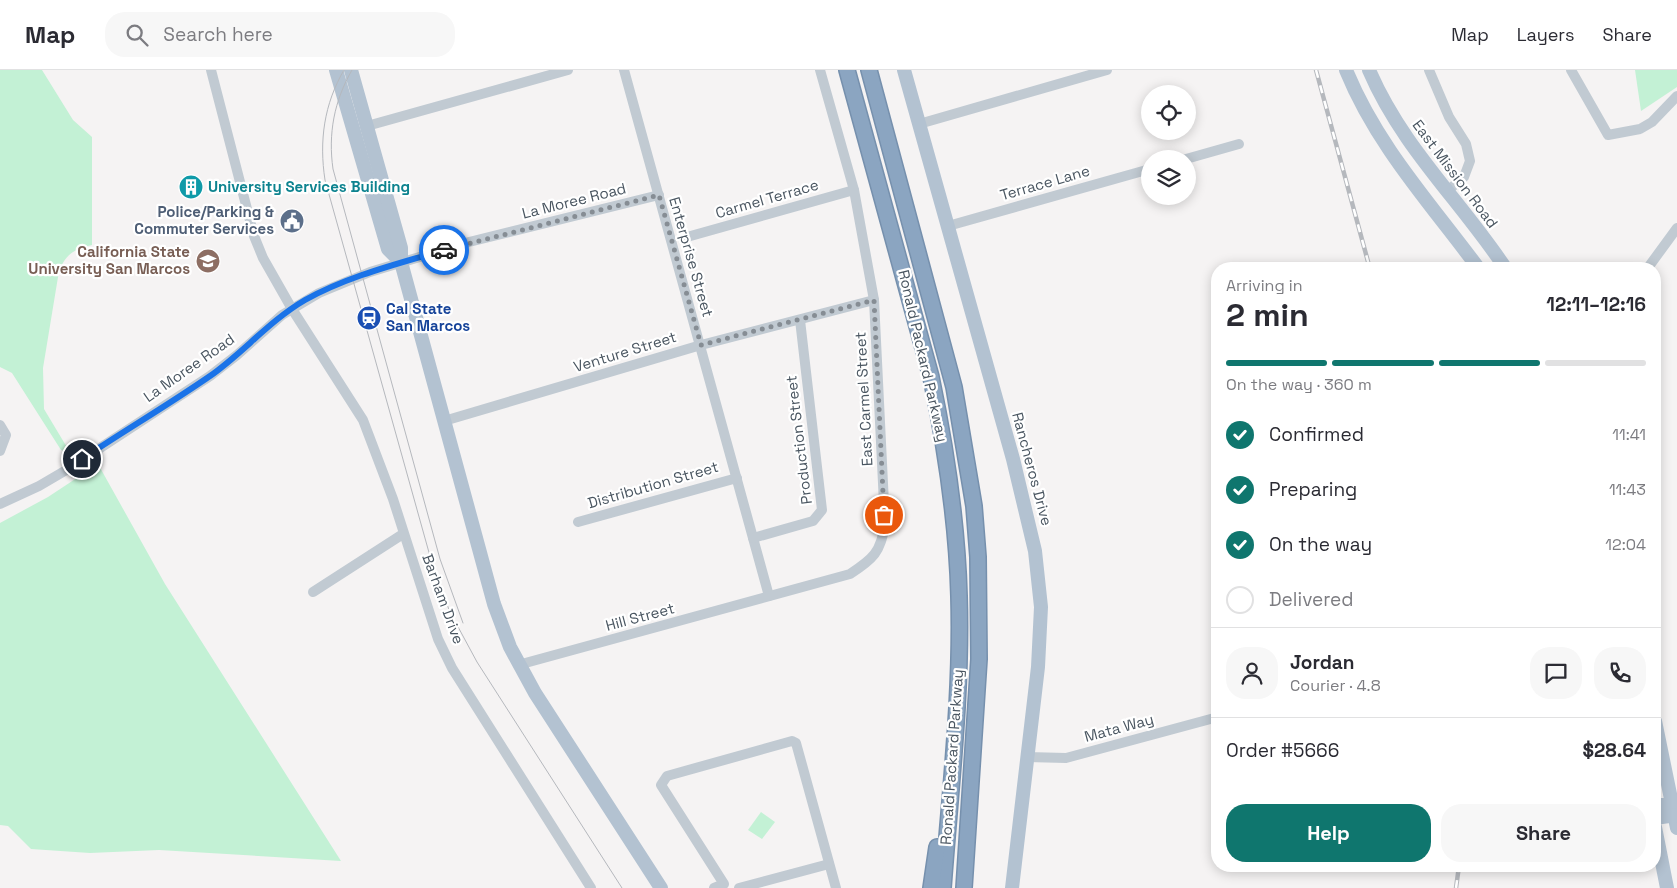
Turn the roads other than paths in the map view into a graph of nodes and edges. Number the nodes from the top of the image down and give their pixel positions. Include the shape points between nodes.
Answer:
1 (211, 70) edge
2 (336, 70) edge
3 (351, 70) edge
4 (568, 70) edge
5 (624, 70) edge
6 (820, 70) edge
7 (847, 70) edge
8 (868, 70) edge
9 (904, 70) edge
10 (1107, 70) edge
11 (1346, 70) edge
12 (1369, 70) edge
13 (1429, 70) edge
14 (1571, 70) edge
15 (1677, 96) edge
16 (919, 124) junction
17 (367, 126) junction
18 (1239, 144) dead end
19 (1196, 156) edge
20 (1397, 163) junction
21 (1141, 172) edge
22 (854, 190) junction
23 (1446, 192) junction
24 (659, 195) junction
25 (948, 226) junction
26 (1677, 228) edge
27 (687, 237) dead end
28 (401, 262) junction
29 (1474, 262) edge
30 (1501, 262) edge
31 (1652, 262) edge
32 (874, 300) junction
33 (292, 309) junction
34 (800, 320) junction
35 (701, 345) junction
36 (444, 421) junction
37 (0, 425) edge
38 (2, 447) edge
39 (737, 478) junction
40 (0, 504) edge
41 (578, 522) dead end
42 (403, 534) junction
43 (754, 538) junction
44 (313, 592) dead end
45 (769, 596) junction
46 (518, 665) junction
47 (1211, 719) edge
48 (1661, 749) edge
49 (1027, 757) junction
50 (949, 800) junction
51 (1661, 808) edge
52 (1675, 814) edge
53 (1661, 817) edge
54 (1661, 858) edge
55 (829, 864) junction
56 (725, 886) edge
57 (591, 888) edge
58 (661, 888) edge
59 (714, 888) edge
60 (739, 888) edge
61 (836, 888) edge
62 (931, 888) edge
63 (943, 888) edge
64 (964, 888) edge
65 (1012, 888) edge
66 (1667, 888) edge

1 - 33 street, Barham Drive via 244,188 253,234
2 - 28 main road via 388,249
3 - 17 main road
4 - 17 street
5 - 24 street, Enterprise Street
6 - 22 street, East Carmel Street
7 - 50 highway, Ronald Packard Parkway via 931,377 948,468 959,598
8 - 64 highway, Ronald Packard Parkway via 954,387 974,506 980,590 979,658
9 - 16 main road, Rancheros Drive
10 - 16 street
11 - 20 main road via 1360,102
12 - 23 main road, East Mission Road via 1404,135
13 - 23 street via 1449,117 1466,144 1470,161 1464,177
14 - 15 street via 1608,135 1640,129 1652,122
16 - 25 main road, Rancheros Drive
17 - 28 main road via 401,248
18 - 19 street
20 - 23 main road via 1413,170 1431,194
20 - 29 main road
21 - 25 street, Terrace Lane
22 - 27 street, Carmel Terrace
22 - 32 street, East Carmel Street
23 - 30 main road, East Mission Road
24 - 28 street, La Moree Road
24 - 35 street, Enterprise Street
25 - 49 main road, Rancheros Drive via 1036,551 1041,607 1038,667
26 - 31 street
28 - 33 street, La Moree Road via 334,286
28 - 36 main road
32 - 34 street, Venture Street
32 - 45 street, East Carmel Street via 885,524 883,539 869,562 850,574
33 - 40 street, La Moree Road via 210,376 53,478
33 - 42 street, Barham Drive via 363,420
34 - 35 street, Venture Street
34 - 43 street, Production Street via 822,510 814,521
35 - 36 street, Venture Street
35 - 39 street, Enterprise Street
36 - 46 main road via 494,604
37 - 38 street via 6,435
39 - 41 street, Distribution Street
39 - 43 street, Enterprise Street
42 - 44 street
42 - 57 street, Barham Drive via 438,639 452,668
43 - 45 street, Enterprise Street
45 - 46 street, Hill Street
46 - 58 main road
47 - 49 street, Mata Way via 1066,758
48 - 52 main road
49 - 65 main road, Rancheros Drive
50 - 62 highway
50 - 63 highway, Ronald Packard Parkway
51 - 52 main road
52 - 53 main road
54 - 66 main road
55 - 56 street via 796,743 792,741 667,776 660,785
55 - 60 street
55 - 61 street
56 - 59 street

